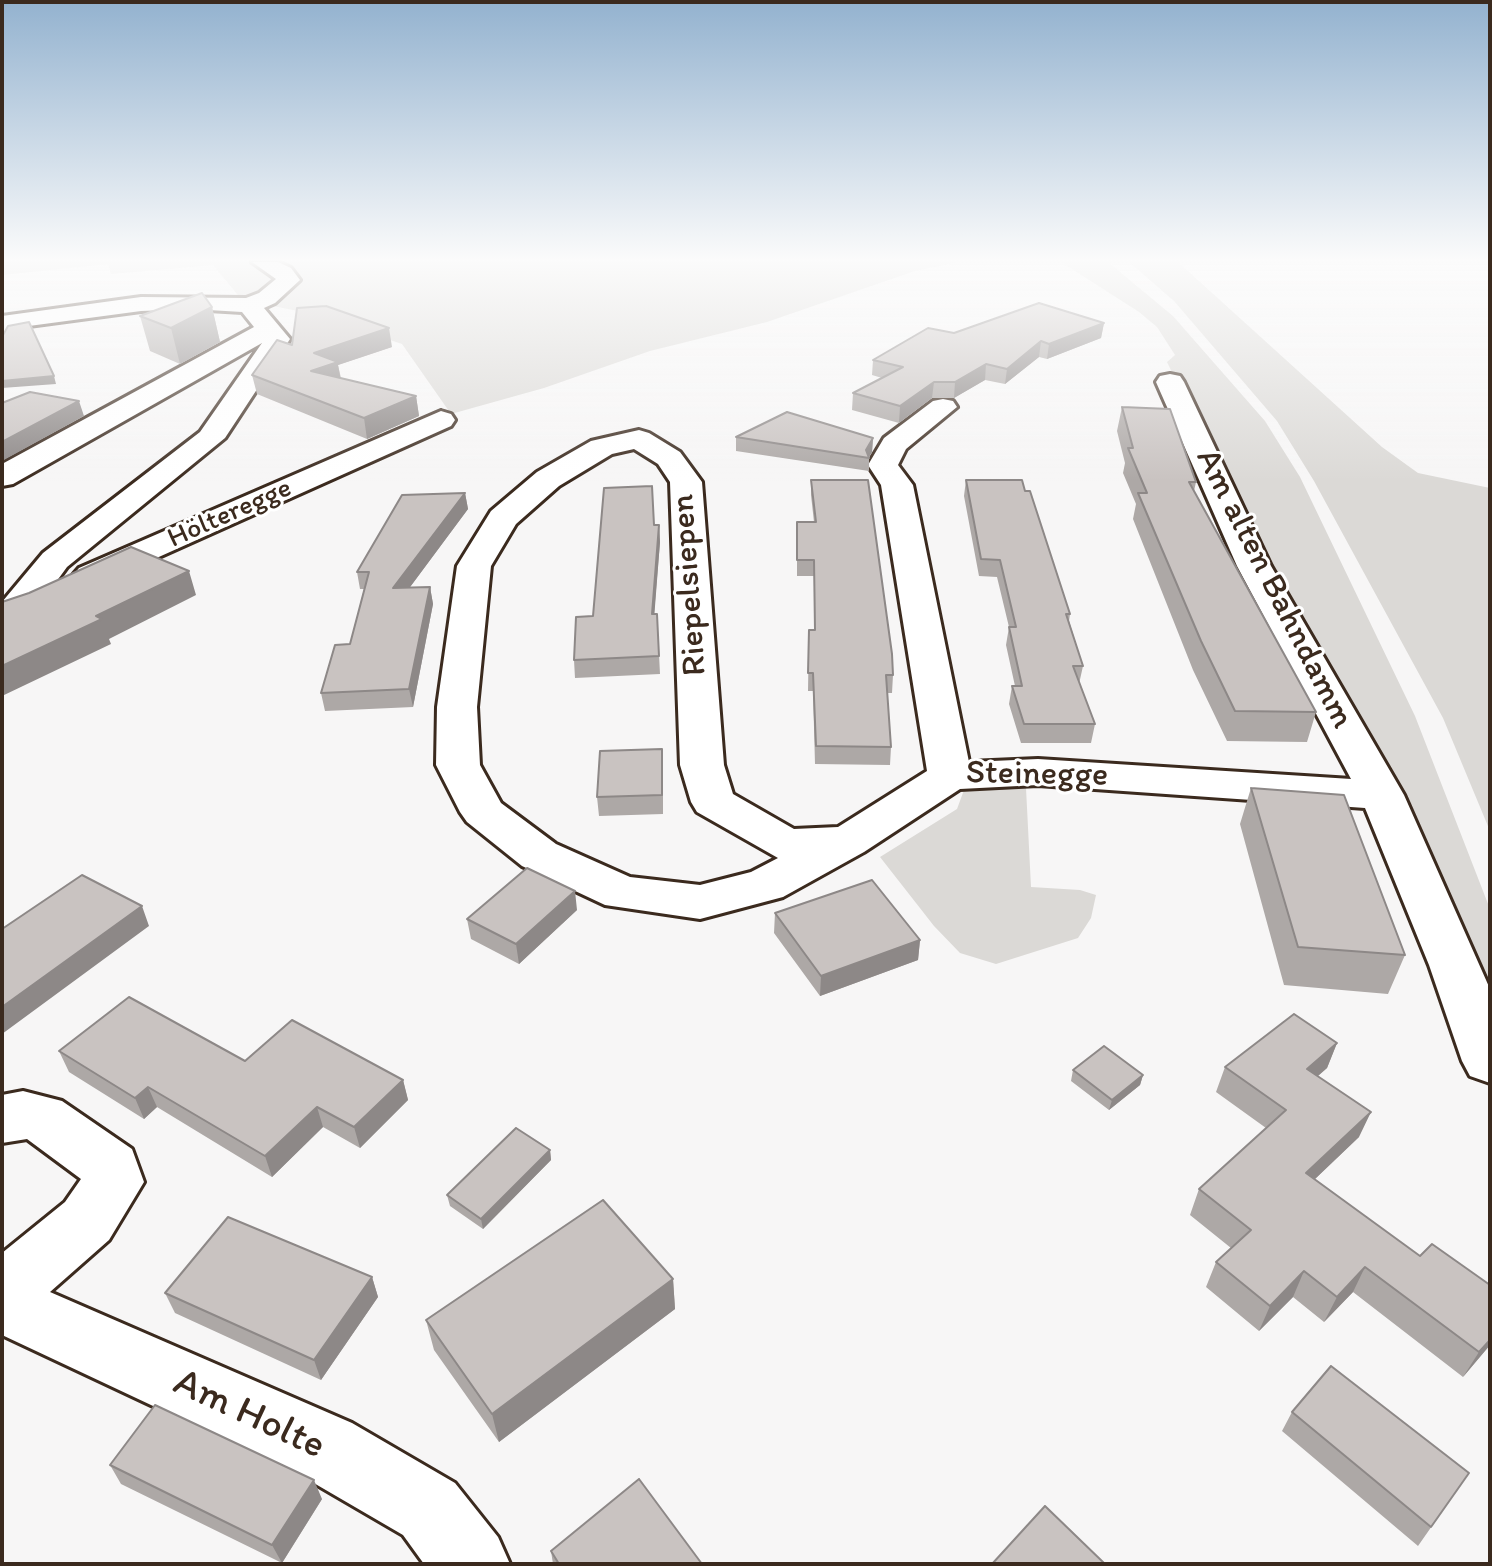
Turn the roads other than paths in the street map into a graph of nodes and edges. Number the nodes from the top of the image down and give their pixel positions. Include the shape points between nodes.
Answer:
1 (257, 335) edge
2 (275, 335) edge
3 (1170, 382) dead end
4 (943, 407) edge
5 (441, 420) dead end
6 (2, 477) edge
7 (11, 612) edge
8 (950, 776) junction
9 (1382, 795) junction
10 (848, 841) junction
11 (1490, 1061) edge
12 (2, 1119) edge
13 (2, 1293) edge
14 (2, 1303) edge
15 (471, 1564) edge

1 - 6 street
2 - 7 street, Hölteregge via 277,339 210,438 55,560
3 - 9 street, Am alten Bahndamm via 1254,566
4 - 8 street, Steinegge via 894,444 883,465 897,485
5 - 7 street, Hölteregge
8 - 9 street, Steinegge via 1038,772
8 - 10 street, Riepelsiepen
9 - 11 street, Am alten Bahndamm
10 - 10 street, Riepelsiepen via 766,885 700,902 622,893 539,855 483,812 458,765 457,707 474,566 503,518 548,479 602,447 639,439 669,458 686,482 702,765 713,802 786,845
12 - 13 street via 41,1118 111,1167 114,1182 87,1221
14 - 15 street, Am Holte via 326,1449 429,1509

